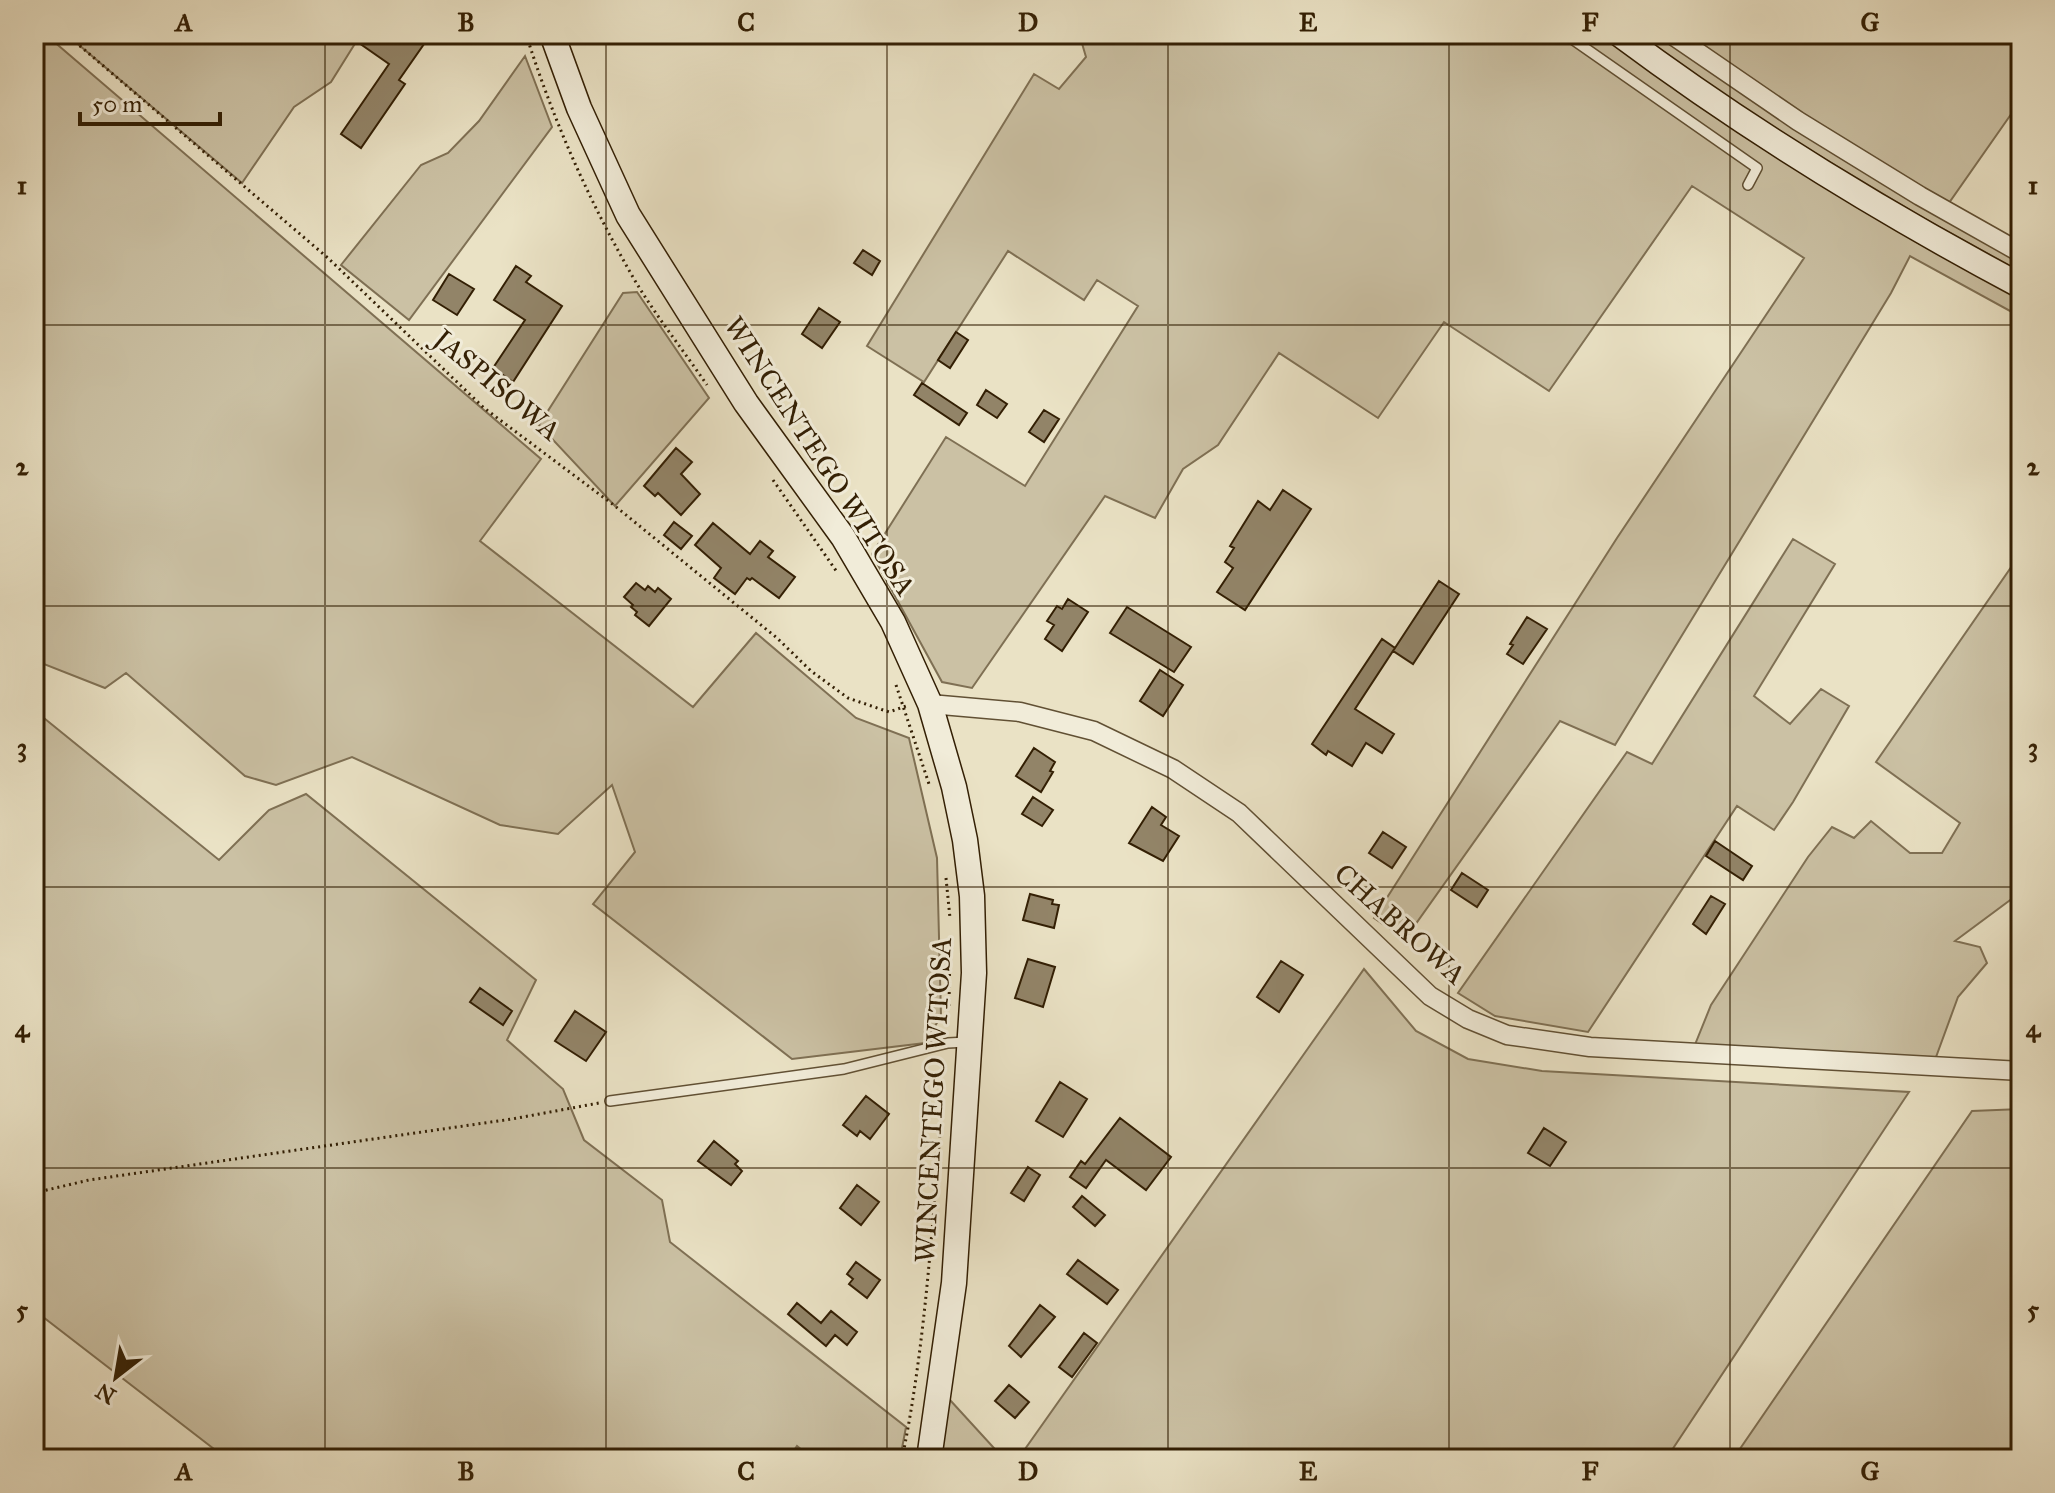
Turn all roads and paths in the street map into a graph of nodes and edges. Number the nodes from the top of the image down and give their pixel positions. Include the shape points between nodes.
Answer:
1 (66, 34) edge
2 (526, 34) edge
3 (552, 34) edge
4 (1565, 34) edge
5 (1619, 34) edge
6 (1671, 34) edge
7 (1748, 185) dead end
8 (2021, 253) edge
9 (2021, 286) edge
10 (713, 394) dead end
11 (765, 469) dead end
12 (841, 578) dead end
13 (891, 674) dead end
14 (930, 704) junction
15 (905, 706) junction
16 (931, 790) dead end
17 (946, 871) dead end
18 (959, 1042) junction
19 (2021, 1071) edge
20 (610, 1101) joint
21 (941, 1120) dead end
22 (34, 1193) edge
23 (902, 1459) edge
24 (929, 1459) edge

1 - 15 path, JASPISOWA via 328,258 484,408 615,506 811,671 848,698 889,712
2 - 10 path via 586,188 636,281
3 - 14 main road, WINCENTEGO WITOSA via 628,215 746,403 843,537 893,622
4 - 7 lane via 1757,168
5 - 9 main road via 1808,162
6 - 8 street via 1798,121
11 - 12 path
13 - 15 path
14 - 15 path, JASPISOWA
14 - 18 main road, WINCENTEGO WITOSA via 954,787 972,896 974,973
14 - 19 street, CHABROWA via 1020,712 1094,731 1173,769 1239,813 1430,996 1507,1035 1590,1047
15 - 16 path
17 - 18 path
18 - 20 lane via 844,1069
18 - 24 main road, WINCENTEGO WITOSA via 954,1283
20 - 22 path
21 - 23 path via 927,1289

